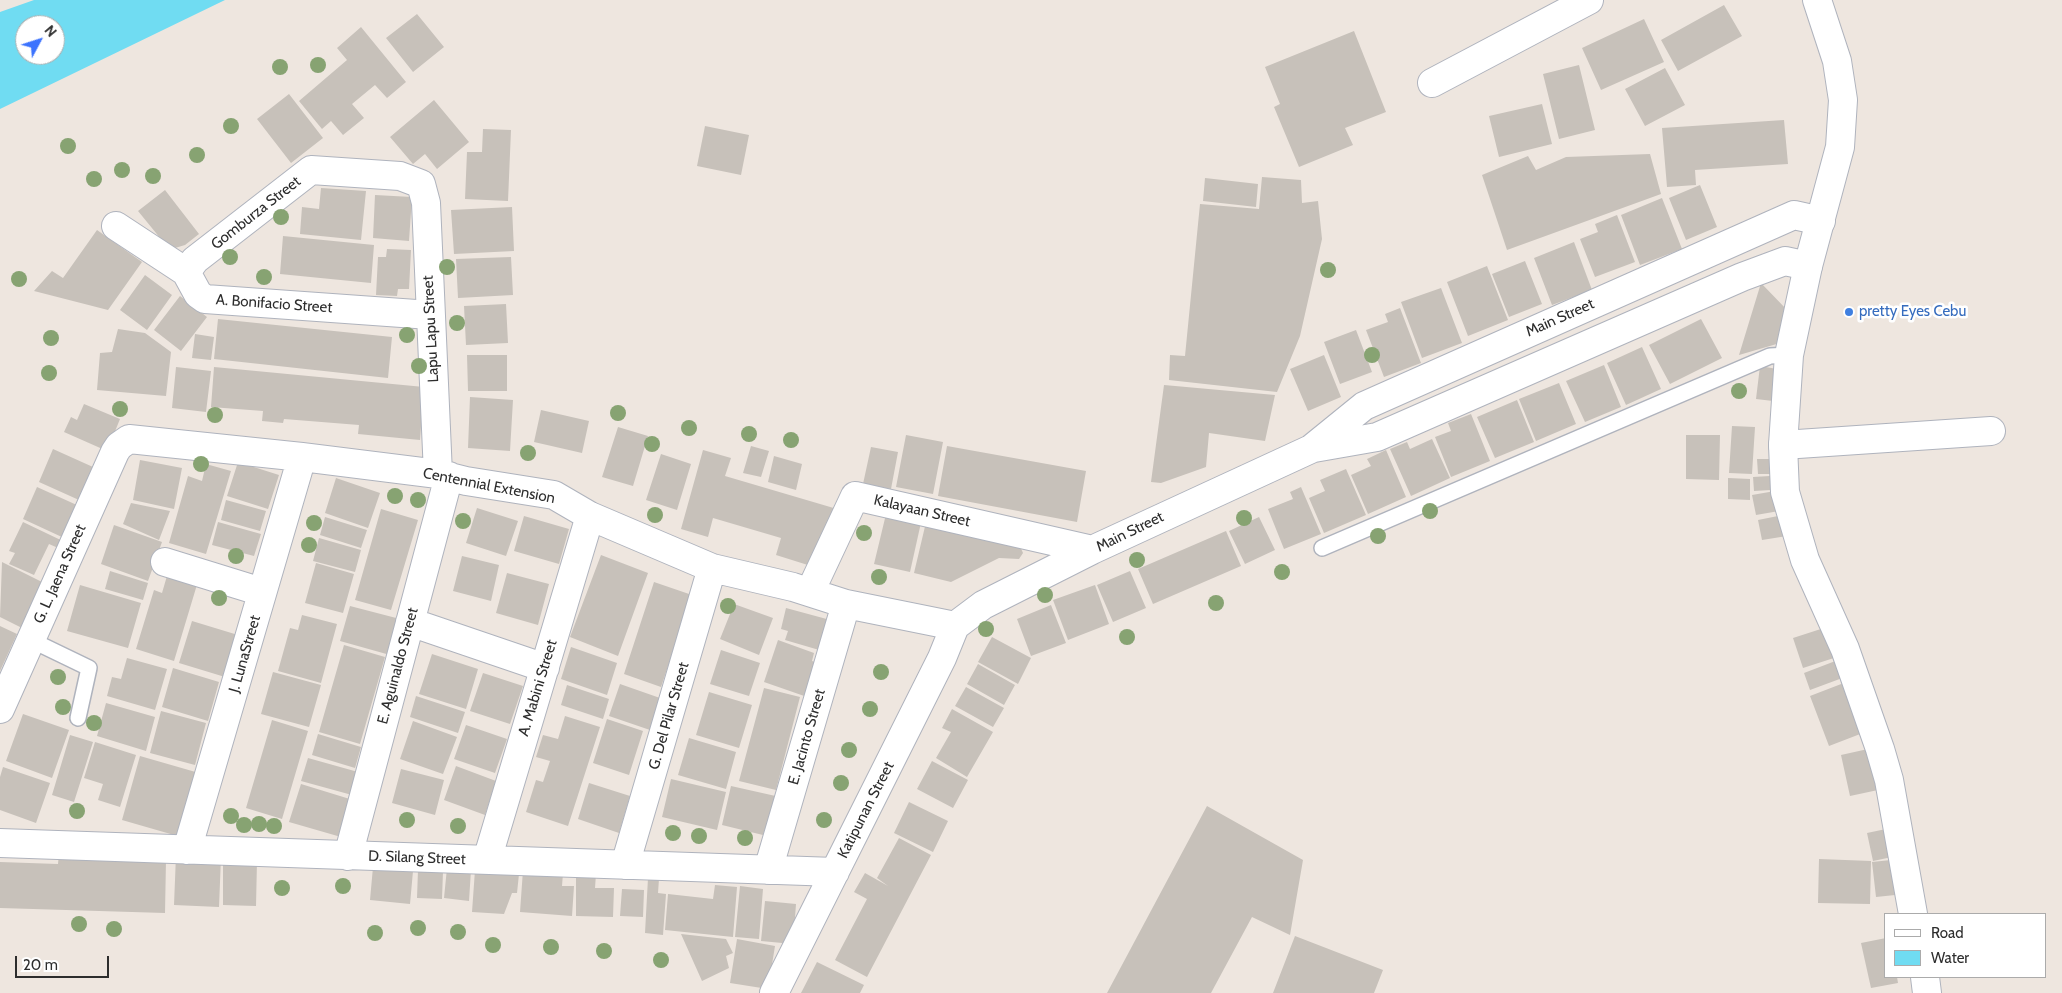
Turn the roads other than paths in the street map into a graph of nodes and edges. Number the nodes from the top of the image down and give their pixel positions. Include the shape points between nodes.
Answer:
1 (1589, 0) edge
2 (1817, 0) edge
3 (1432, 84) dead end
4 (421, 184) joint
5 (1821, 221) junction
6 (116, 226) dead end
7 (1808, 266) junction
8 (186, 272) junction
9 (430, 315) junction
10 (1789, 356) junction
11 (1991, 431) dead end
12 (124, 441) joint
13 (1783, 445) junction
14 (1310, 449) junction
15 (302, 457) junction
16 (444, 475) junction
17 (590, 516) junction
18 (1322, 548) dead end
19 (1092, 550) junction
20 (165, 562) dead end
21 (712, 568) junction
22 (262, 592) junction
23 (810, 592) junction
24 (846, 604) junction
25 (410, 622) junction
26 (955, 626) junction
27 (31, 640) junction
28 (544, 668) junction
29 (0, 709) edge
30 (78, 718) dead end
31 (0, 843) edge
32 (187, 850) junction
33 (348, 856) junction
34 (486, 860) junction
35 (625, 865) junction
36 (768, 870) junction
37 (835, 872) junction
38 (1913, 913) edge
39 (1924, 978) edge
40 (774, 993) edge
41 (1927, 993) edge

1 - 3 street
2 - 5 street via 1837,62 1843,100 1840,147
4 - 8 street, Gomburza Street via 400,176 311,170 195,260
4 - 9 street, Lapu Lapu Street via 426,202
5 - 7 street
5 - 14 street, Main Street via 1794,215 1399,390 1364,406
6 - 8 street, A. Bonifacio Street
7 - 10 street
7 - 14 street, Main Street via 1785,261 1377,437
8 - 9 street, A. Bonifacio Street via 198,294 205,299
9 - 16 street, Lapu Lapu Street
10 - 13 street
10 - 18 lane via 1770,356
11 - 13 street
12 - 15 street, Centennial Extension via 137,439
12 - 27 street, G. L. Jaena Street via 115,452
13 - 38 street via 1785,492 1805,560 1845,648 1890,780
14 - 19 street, Main Street
15 - 16 street, Centennial Extension
15 - 22 street, J. LunaStreet
16 - 17 street, Centennial Extension via 554,495
16 - 25 street, E. Aguinaldo Street
17 - 21 street, Centennial Extension
17 - 28 street, A. Mabini Street
19 - 23 street, Kalayaan Street via 855,496
19 - 26 street, Main Street via 983,605
20 - 22 street
21 - 23 street, Centennial Extension
21 - 35 street, G. Del Pilar Street
22 - 32 street, J. LunaStreet
23 - 24 street, Centennial Extension
24 - 26 street, Centennial Extension
24 - 36 street, E. Jacinto Street
25 - 28 street
25 - 33 street, E. Aguinaldo Street
26 - 37 street, Katipunan Street
27 - 29 street, G. L. Jaena Street
27 - 30 lane via 89,668
28 - 34 street, A. Mabini Street
31 - 32 street, D. Silang Street
32 - 33 street, D. Silang Street
33 - 34 street, D. Silang Street
34 - 35 street, D. Silang Street
35 - 36 street, D. Silang Street
36 - 37 street, D. Silang Street
37 - 40 street, Katipunan Street
39 - 41 street

